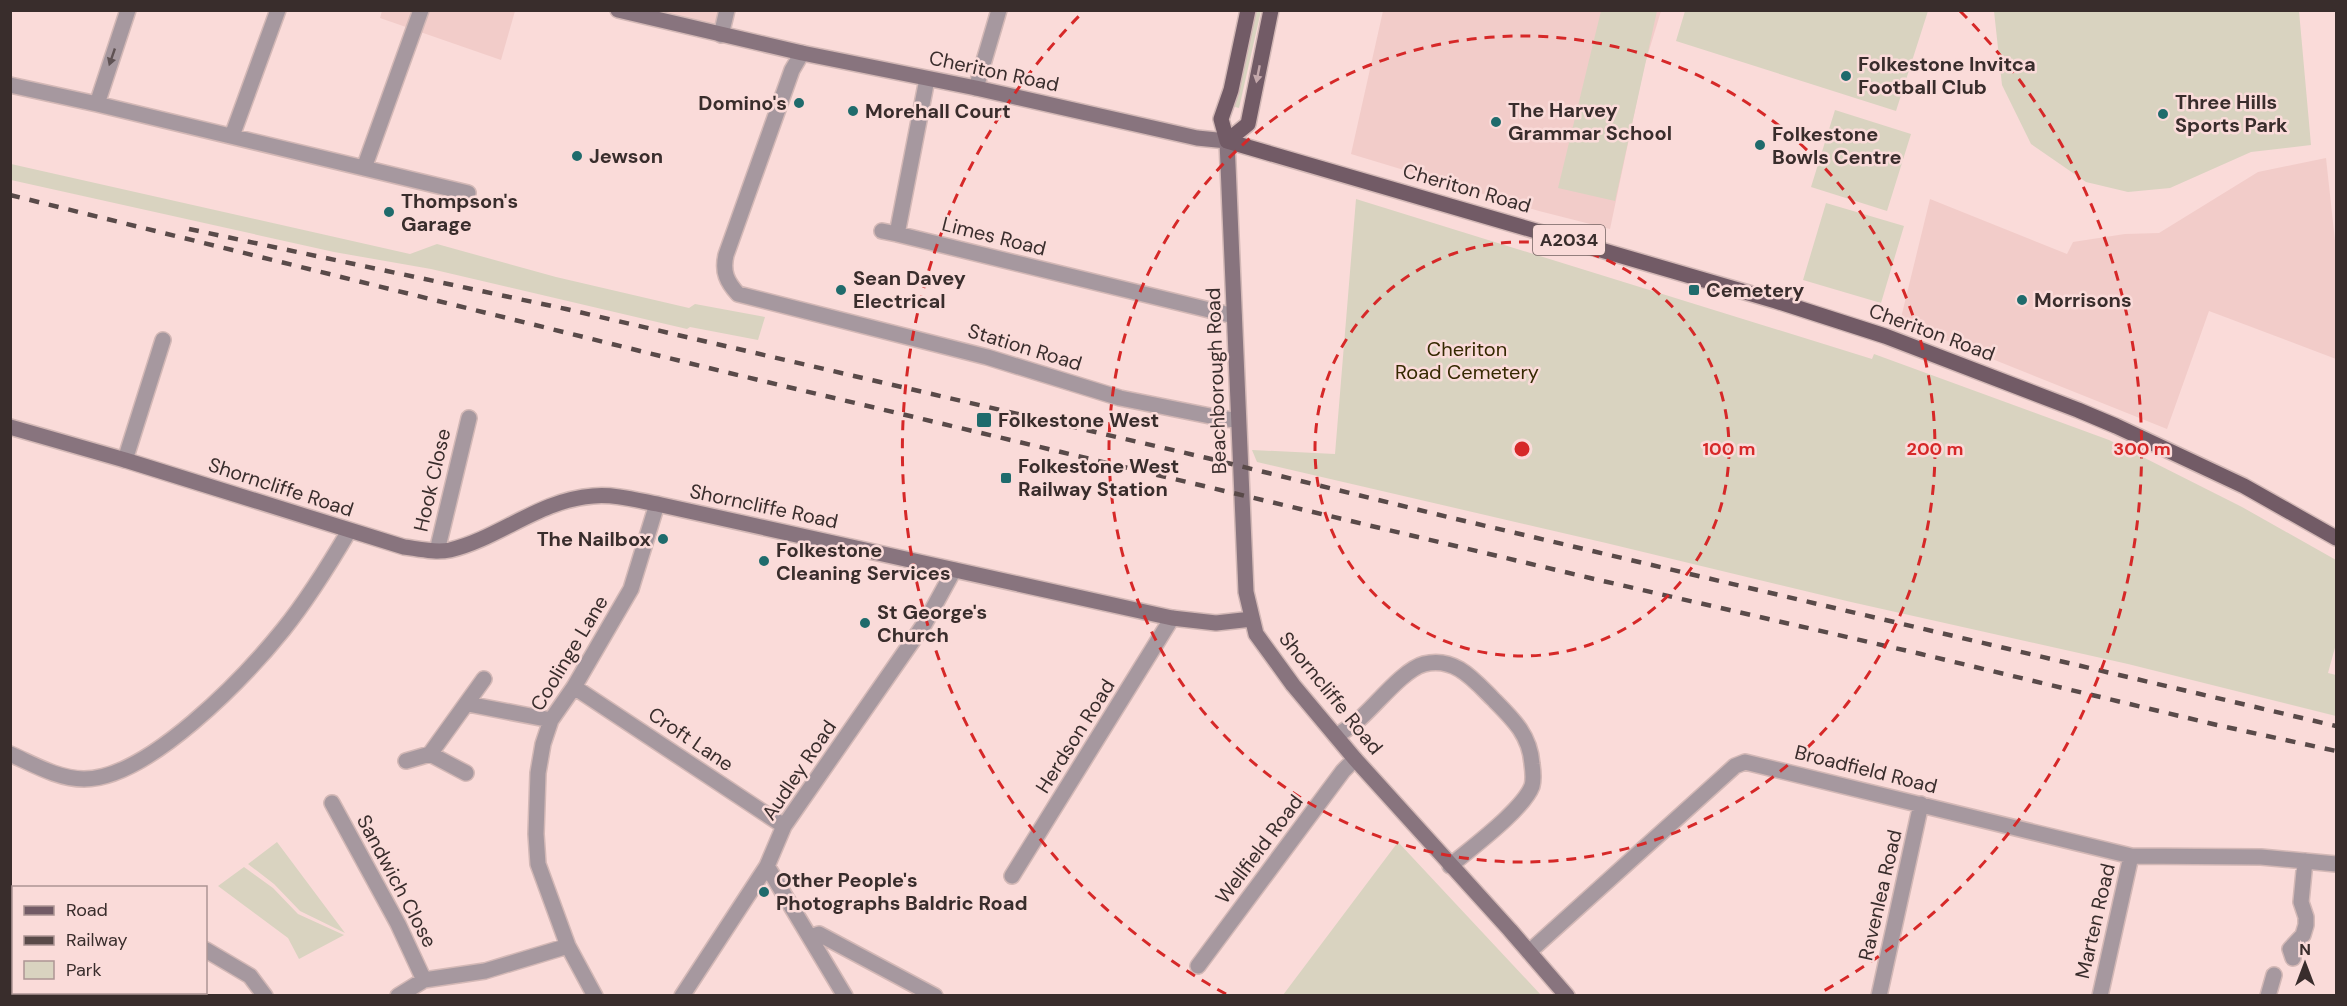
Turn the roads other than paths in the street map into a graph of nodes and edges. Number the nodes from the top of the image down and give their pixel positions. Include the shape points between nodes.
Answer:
1 (128, 10) edge
2 (278, 10) edge
3 (421, 10) edge
4 (618, 10) edge
5 (727, 10) edge
6 (999, 10) edge
7 (1271, 10) edge
8 (1247, 15) edge
9 (722, 35) junction
10 (802, 53) junction
11 (927, 78) junction
12 (10, 85) edge
13 (976, 88) junction
14 (97, 104) junction
15 (232, 136) junction
16 (1227, 141) junction
17 (364, 168) junction
18 (468, 193) dead end
19 (882, 231) dead end
20 (897, 234) junction
21 (1234, 316) junction
22 (163, 340) dead end
23 (469, 418) dead end
24 (1238, 420) junction
25 (12, 432) edge
26 (125, 459) junction
27 (657, 504) junction
28 (349, 531) junction
29 (2337, 538) edge
30 (437, 551) junction
31 (954, 570) junction
32 (1172, 618) junction
33 (1252, 619) junction
34 (484, 679) dead end
35 (573, 687) junction
36 (468, 704) junction
37 (551, 720) junction
38 (1336, 736) junction
39 (10, 754) edge
40 (430, 754) junction
41 (1355, 759) junction
42 (406, 761) dead end
43 (466, 773) dead end
44 (332, 802) dead end
45 (1921, 804) junction
46 (784, 826) junction
47 (2131, 856) junction
48 (2305, 861) junction
49 (2337, 864) edge
50 (767, 866) junction
51 (1450, 866) junction
52 (1012, 876) dead end
53 (811, 937) junction
54 (568, 946) junction
55 (207, 951) edge
56 (1529, 952) junction
57 (2293, 958) dead end
58 (1198, 966) dead end
59 (2274, 975) dead end
60 (424, 980) junction
61 (265, 996) edge
62 (398, 996) edge
63 (595, 996) edge
64 (682, 996) edge
65 (845, 996) edge
66 (935, 996) edge
67 (1567, 996) edge
68 (1879, 996) edge
69 (2100, 996) edge
70 (2268, 996) edge

1 -> 14 street
2 - 15 street
3 - 17 street
4 - 9 main road, Cheriton Road
5 - 9 street
6 - 13 street
7 -> 16 main road via 1248,124
8 - 16 main road via 1221,119
9 - 10 main road, Cheriton Road
10 - 11 main road, Cheriton Road
10 - 24 street, Station Road via 792,70 726,255 725,275 738,294 987,357 1120,398
11 - 13 main road, Cheriton Road
11 - 20 street
12 - 14 street
13 - 16 main road, Cheriton Road via 1197,138
14 - 15 street
15 - 17 street
16 - 21 main road, Beachborough Road
16 - 29 main road, Cheriton Road / A2034 via 1885,336 2116,426 2244,486
17 - 18 street
19 - 20 street, Limes Road
20 - 21 street, Limes Road
21 - 24 main road, Beachborough Road
22 - 26 street
23 - 30 street, Hook Close
24 - 33 main road, Beachborough Road via 1246,592
25 - 26 main road, Shorncliffe Road
26 - 28 main road, Shorncliffe Road
27 - 30 main road, Shorncliffe Road via 609,496 573,500 538,510 467,544
27 - 31 main road, Shorncliffe Road
27 - 35 street, Coolinge Lane via 631,589
28 - 30 main road, Shorncliffe Road via 404,547
28 - 39 street via 308,596 233,686 144,758 110,775 84,779 58,774
31 - 32 main road, Shorncliffe Road
31 - 46 street, Audley Road via 925,623
32 - 33 main road, Shorncliffe Road via 1216,623
32 - 52 street, Herdson Road
33 - 38 main road, Shorncliffe Road via 1256,634
34 - 36 street
35 - 37 street, Coolinge Lane
35 - 46 street, Croft Lane
36 - 37 street
36 - 40 street
37 - 54 street, Coolinge Lane via 538,773 538,864
38 - 41 main road, Shorncliffe Road
38 - 51 street via 1411,671 1435,662 1448,663 1472,676 1520,726 1532,758 1532,787 1519,805
40 - 42 street
40 - 43 street
41 - 51 main road, Shorncliffe Road
41 - 58 street, Wellfield Road
44 - 60 street, Sandwich Close
45 - 47 street, Broadfield Road
45 - 56 street, Broadfield Road via 1745,762 1735,766
45 - 68 street, Ravenlea Road
46 - 50 street, Audley Road
47 - 48 street, Broadfield Road
47 - 69 street, Marten Road
48 - 49 street, Broadfield Road
48 - 57 street via 2301,902 2306,926 2290,949
50 - 53 street
50 - 64 street, Audley Road
51 - 56 main road, Shorncliffe Road
53 - 65 street
53 - 66 street via 819,934
54 - 60 street via 485,971
54 - 63 street, Coolinge Lane
55 - 61 street via 250,976
56 - 67 main road, Shorncliffe Road
59 - 70 street
60 - 62 street

